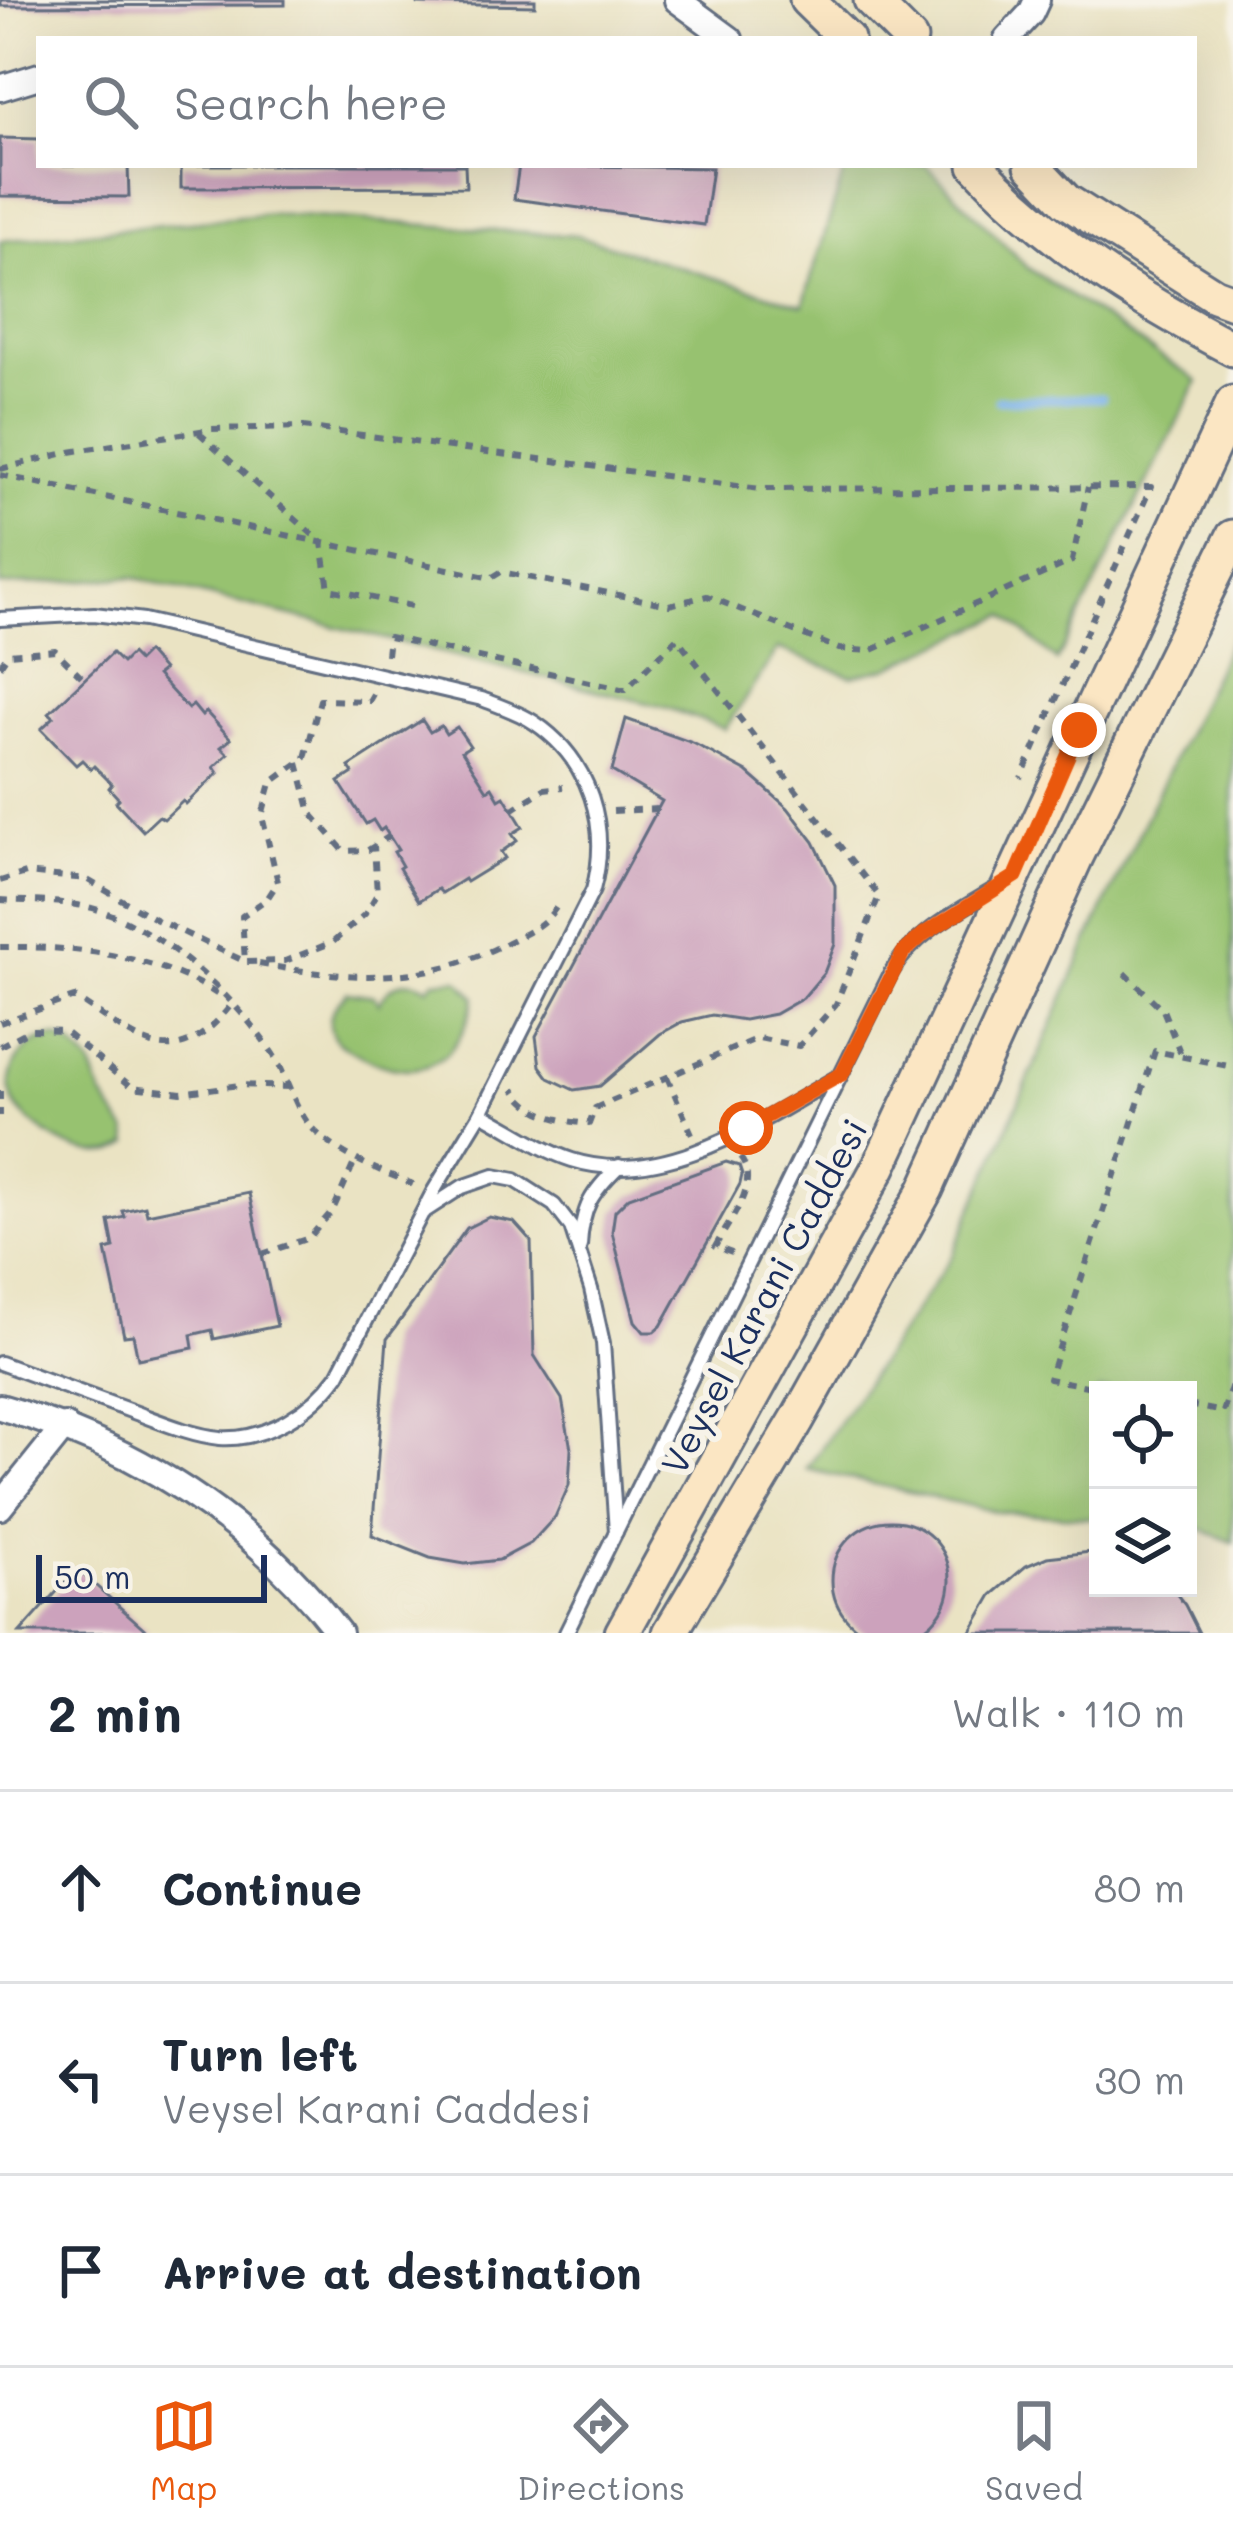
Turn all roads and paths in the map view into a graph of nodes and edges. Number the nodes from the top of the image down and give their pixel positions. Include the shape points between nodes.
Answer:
1 (807, 0) edge
2 (871, 0) edge
3 (1037, 0) edge
4 (689, 2) edge
5 (727, 36) edge
6 (844, 36) edge
7 (907, 36) edge
8 (1010, 36) edge
9 (0, 76) edge
10 (36, 76) edge
11 (36, 77) edge
12 (0, 88) edge
13 (979, 168) edge
14 (1035, 168) edge
15 (1233, 302) edge
16 (1233, 349) edge
17 (1233, 403) edge
18 (197, 431) junction
19 (0, 472) edge
20 (1088, 488) junction
21 (322, 543) junction
22 (1228, 558) edge
23 (412, 606) dead end
24 (0, 620) edge
25 (0, 666) edge
26 (85, 679) dead end
27 (298, 763) dead end
28 (1013, 796) dead end
29 (658, 809) dead end
30 (512, 810) dead end
31 (595, 812) junction
32 (390, 836) dead end
33 (374, 846) junction
34 (1016, 876) junction
35 (0, 881) edge
36 (569, 887) dead end
37 (0, 900) edge
38 (0, 947) edge
39 (244, 962) junction
40 (1125, 973) dead end
41 (231, 1004) junction
42 (0, 1022) edge
43 (0, 1046) edge
44 (1182, 1057) junction
45 (1233, 1067) edge
46 (842, 1074) junction
47 (667, 1077) dead end
48 (290, 1087) junction
49 (0, 1091) edge
50 (481, 1113) junction
51 (0, 1116) edge
52 (698, 1149) junction
53 (356, 1160) junction
54 (620, 1165) junction
55 (434, 1192) junction
56 (424, 1211) junction
57 (262, 1254) dead end
58 (580, 1254) junction
59 (750, 1260) junction
60 (0, 1363) edge
61 (1233, 1381) edge
62 (1089, 1386) edge
63 (0, 1407) edge
64 (1197, 1408) edge
65 (65, 1426) junction
66 (0, 1507) edge
67 (616, 1533) junction
68 (339, 1633) edge
69 (566, 1633) edge
70 (622, 1633) edge
71 (670, 1633) edge

1 - 6 street
2 - 7 street
3 - 8 street
4 - 5 street
9 - 10 street
11 - 12 street
13 - 16 street via 1058,244
14 - 15 street via 1066,200
17 - 34 street, Veysel Karani Caddesi
18 - 19 path
18 - 20 path via 303,427 760,489
18 - 21 path
19 - 21 path
20 - 21 path via 1072,561 869,651 838,650 707,596 669,605
20 - 28 path via 1151,487
21 - 23 path via 329,589
22 - 71 street via 1076,857 926,1189
24 - 31 lane via 144,620 482,699 558,742 589,783
25 - 26 path via 8,654 55,650
27 - 33 path via 311,813 344,851
29 - 31 path
30 - 31 path via 566,787 582,813
31 - 50 lane via 602,857 593,890
32 - 33 path
33 - 39 path via 377,894 365,914 317,949 285,961
34 - 46 lane via 903,953
34 - 70 street, Veysel Karani Caddesi via 879,1167
35 - 39 path via 26,873 86,879
36 - 39 path via 548,922 472,962 335,978
37 - 41 path via 108,913 162,941
38 - 41 path via 115,957 171,971
40 - 44 path via 1163,1010
41 - 42 path via 211,1031 170,1048 133,1039 74,997
41 - 48 path
43 - 48 path via 30,1030 64,1031 132,1087
44 - 45 path
44 - 62 path via 1154,1051 1049,1379
46 - 52 lane
46 - 59 lane
47 - 52 path
48 - 53 path via 312,1129
49 - 51 path
50 - 54 lane via 572,1160
50 - 55 lane
52 - 54 lane
52 - 59 path via 705,1164 733,1153 749,1167 750,1181 715,1247
53 - 55 path
53 - 57 path via 333,1210 309,1238
54 - 58 lane via 582,1214
55 - 56 lane
56 - 58 lane via 494,1176 515,1180 554,1205
56 - 60 lane via 338,1375 322,1397 274,1426 220,1438
58 - 67 lane via 603,1343
59 - 67 lane
61 - 64 path via 1222,1412
63 - 65 street
65 - 66 street
65 - 68 street via 134,1459 247,1532
67 - 69 lane

